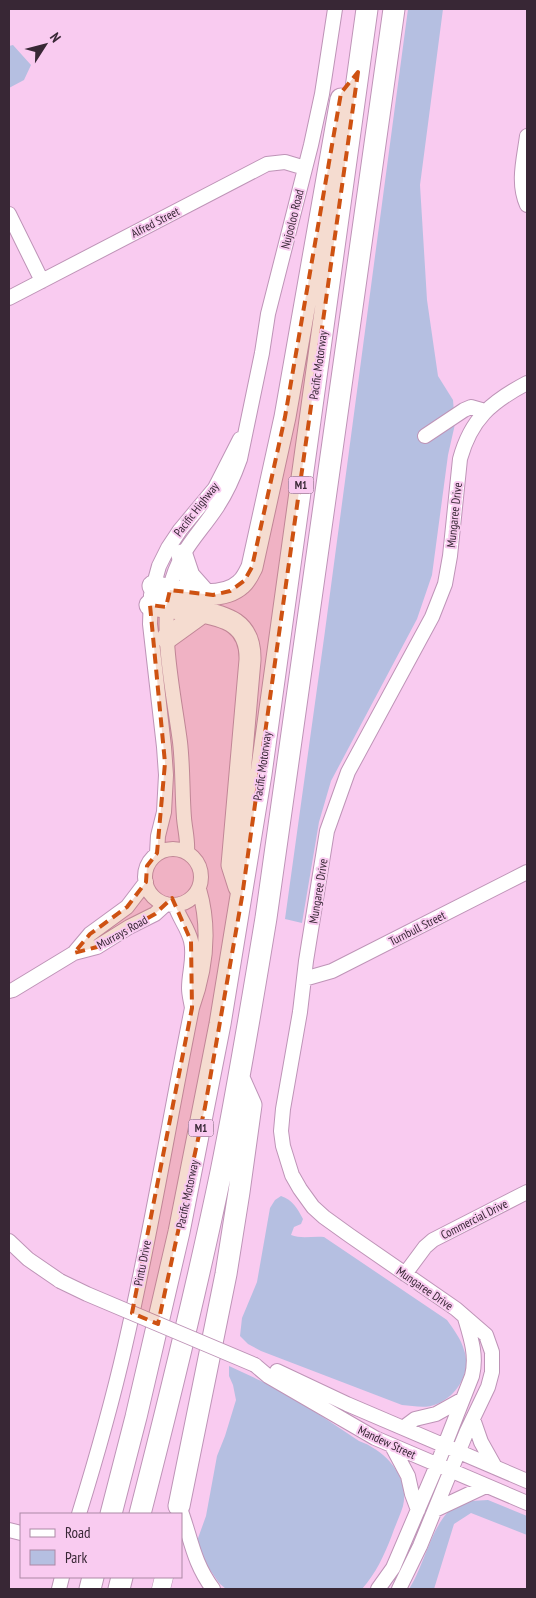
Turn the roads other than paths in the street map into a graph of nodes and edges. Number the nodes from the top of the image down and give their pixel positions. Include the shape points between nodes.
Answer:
1 (335, 9) edge
2 (368, 9) edge
3 (394, 9) edge
4 (358, 72) junction
5 (527, 136) edge
6 (305, 168) junction
7 (527, 205) edge
8 (9, 214) edge
9 (42, 281) junction
10 (9, 298) edge
11 (527, 383) edge
12 (485, 411) junction
13 (245, 429) junction
14 (425, 436) dead end
15 (182, 555) junction
16 (160, 597) junction
17 (204, 603) junction
18 (167, 638) junction
19 (187, 852) junction
20 (158, 853) junction
21 (527, 872) edge
22 (146, 882) junction
23 (199, 889) junction
24 (242, 897) junction
25 (170, 905) junction
26 (74, 953) junction
27 (304, 979) junction
28 (10, 992) edge
29 (192, 1008) junction
30 (238, 1078) junction
31 (527, 1192) edge
32 (9, 1241) edge
33 (405, 1274) junction
34 (465, 1318) junction
35 (255, 1365) junction
36 (463, 1399) junction
37 (472, 1419) junction
38 (403, 1428) junction
39 (392, 1446) junction
40 (444, 1446) junction
41 (459, 1451) junction
42 (437, 1465) junction
43 (495, 1467) junction
44 (451, 1471) junction
45 (527, 1481) edge
46 (486, 1486) junction
47 (527, 1503) edge
48 (178, 1510) edge
49 (418, 1510) junction
50 (435, 1510) junction
51 (77, 1513) edge
52 (111, 1513) edge
53 (140, 1513) edge
54 (182, 1517) edge
55 (213, 1589) edge
56 (378, 1589) edge
57 (399, 1589) edge

1 - 6 street, Nujooloo Road via 322,94
2 - 4 highway, Pacific Motorway / M1
3 - 30 highway, Pacific Motorway / M1 via 266,918
4 - 17 highway via 342,93 285,416 252,567 236,588
4 - 24 highway, Pacific Motorway / M1
5 - 7 street via 521,183
6 - 9 street, Alfred Street via 285,162 268,164
6 - 13 street, Nujooloo Road via 268,314
8 - 9 street
9 - 10 street, Alfred Street
11 - 12 street, Mungaree Drive
12 - 14 street via 471,407
12 - 27 street, Mungaree Drive via 464,444 460,459 448,565 432,617 348,772 330,824
13 - 15 street, Pacific Highway via 240,459 230,485
13 - 16 street, Pacific Highway via 215,488 168,548 159,566
15 - 16 street, Pacific Highway
15 - 17 highway
16 - 17 highway
16 - 18 street, Pacific Highway
16 - 20 street, Pacific Highway via 150,624 166,775
17 - 18 highway
17 - 24 highway via 232,621 243,632 249,647 232,866
18 - 19 street, Pacific Highway via 182,764
19 - 20 street via 172,849
19 - 23 street via 194,857 202,873
20 - 22 street via 147,866
21 - 27 street, Turnbull Street via 332,972
22 - 25 street via 152,896
22 - 26 street, Murrays Road via 127,907 90,934
23 - 25 street via 189,901
23 - 29 street, Pintu Drive via 205,909 205,952
24 - 52 highway, Pacific Motorway / M1 via 180,1232
25 - 26 street, Murrays Road via 97,947
25 - 29 street, Pintu Drive via 191,941 189,989
26 - 28 street, Murrays Road
27 - 33 street, Mungaree Drive via 282,1116 287,1160 300,1189 318,1212
29 - 51 street, Pintu Drive via 125,1346
30 - 48 highway via 251,1105 240,1192
30 - 53 highway, Pacific Motorway / M1 via 198,1275
31 - 33 street, Commercial Drive via 433,1240
32 - 35 street, Mandew Street, bridge via 28,1259 87,1294
33 - 34 street, Mungaree Drive
34 - 36 street, Mungaree Drive via 475,1362
34 - 37 street, Mungaree Drive via 486,1335 492,1358 490,1379
35 - 38 street, Mandew Street via 270,1368
35 - 39 street, Mandew Street via 351,1426
36 - 38 street via 436,1414 415,1419
36 - 40 street, Mungaree Drive
37 - 41 street, Mungaree Drive
37 - 43 street
38 - 40 street, Mandew Street
39 - 42 street, Mandew Street
39 - 49 street via 408,1476
40 - 41 street, Mandew Street
40 - 42 street, Mungaree Drive
41 - 43 street, Mandew Street
41 - 44 street, Mungaree Drive
42 - 44 street, Mandew Street
42 - 49 street, Mungaree Drive
43 - 45 street, Mandew Street
44 - 46 street, Mandew Street
44 - 50 street, Mungaree Drive
46 - 47 street, Mandew Street
46 - 50 street
49 - 56 street, Mungaree Drive via 393,1568
50 - 57 street, Mungaree Drive
54 - 55 street via 196,1561

